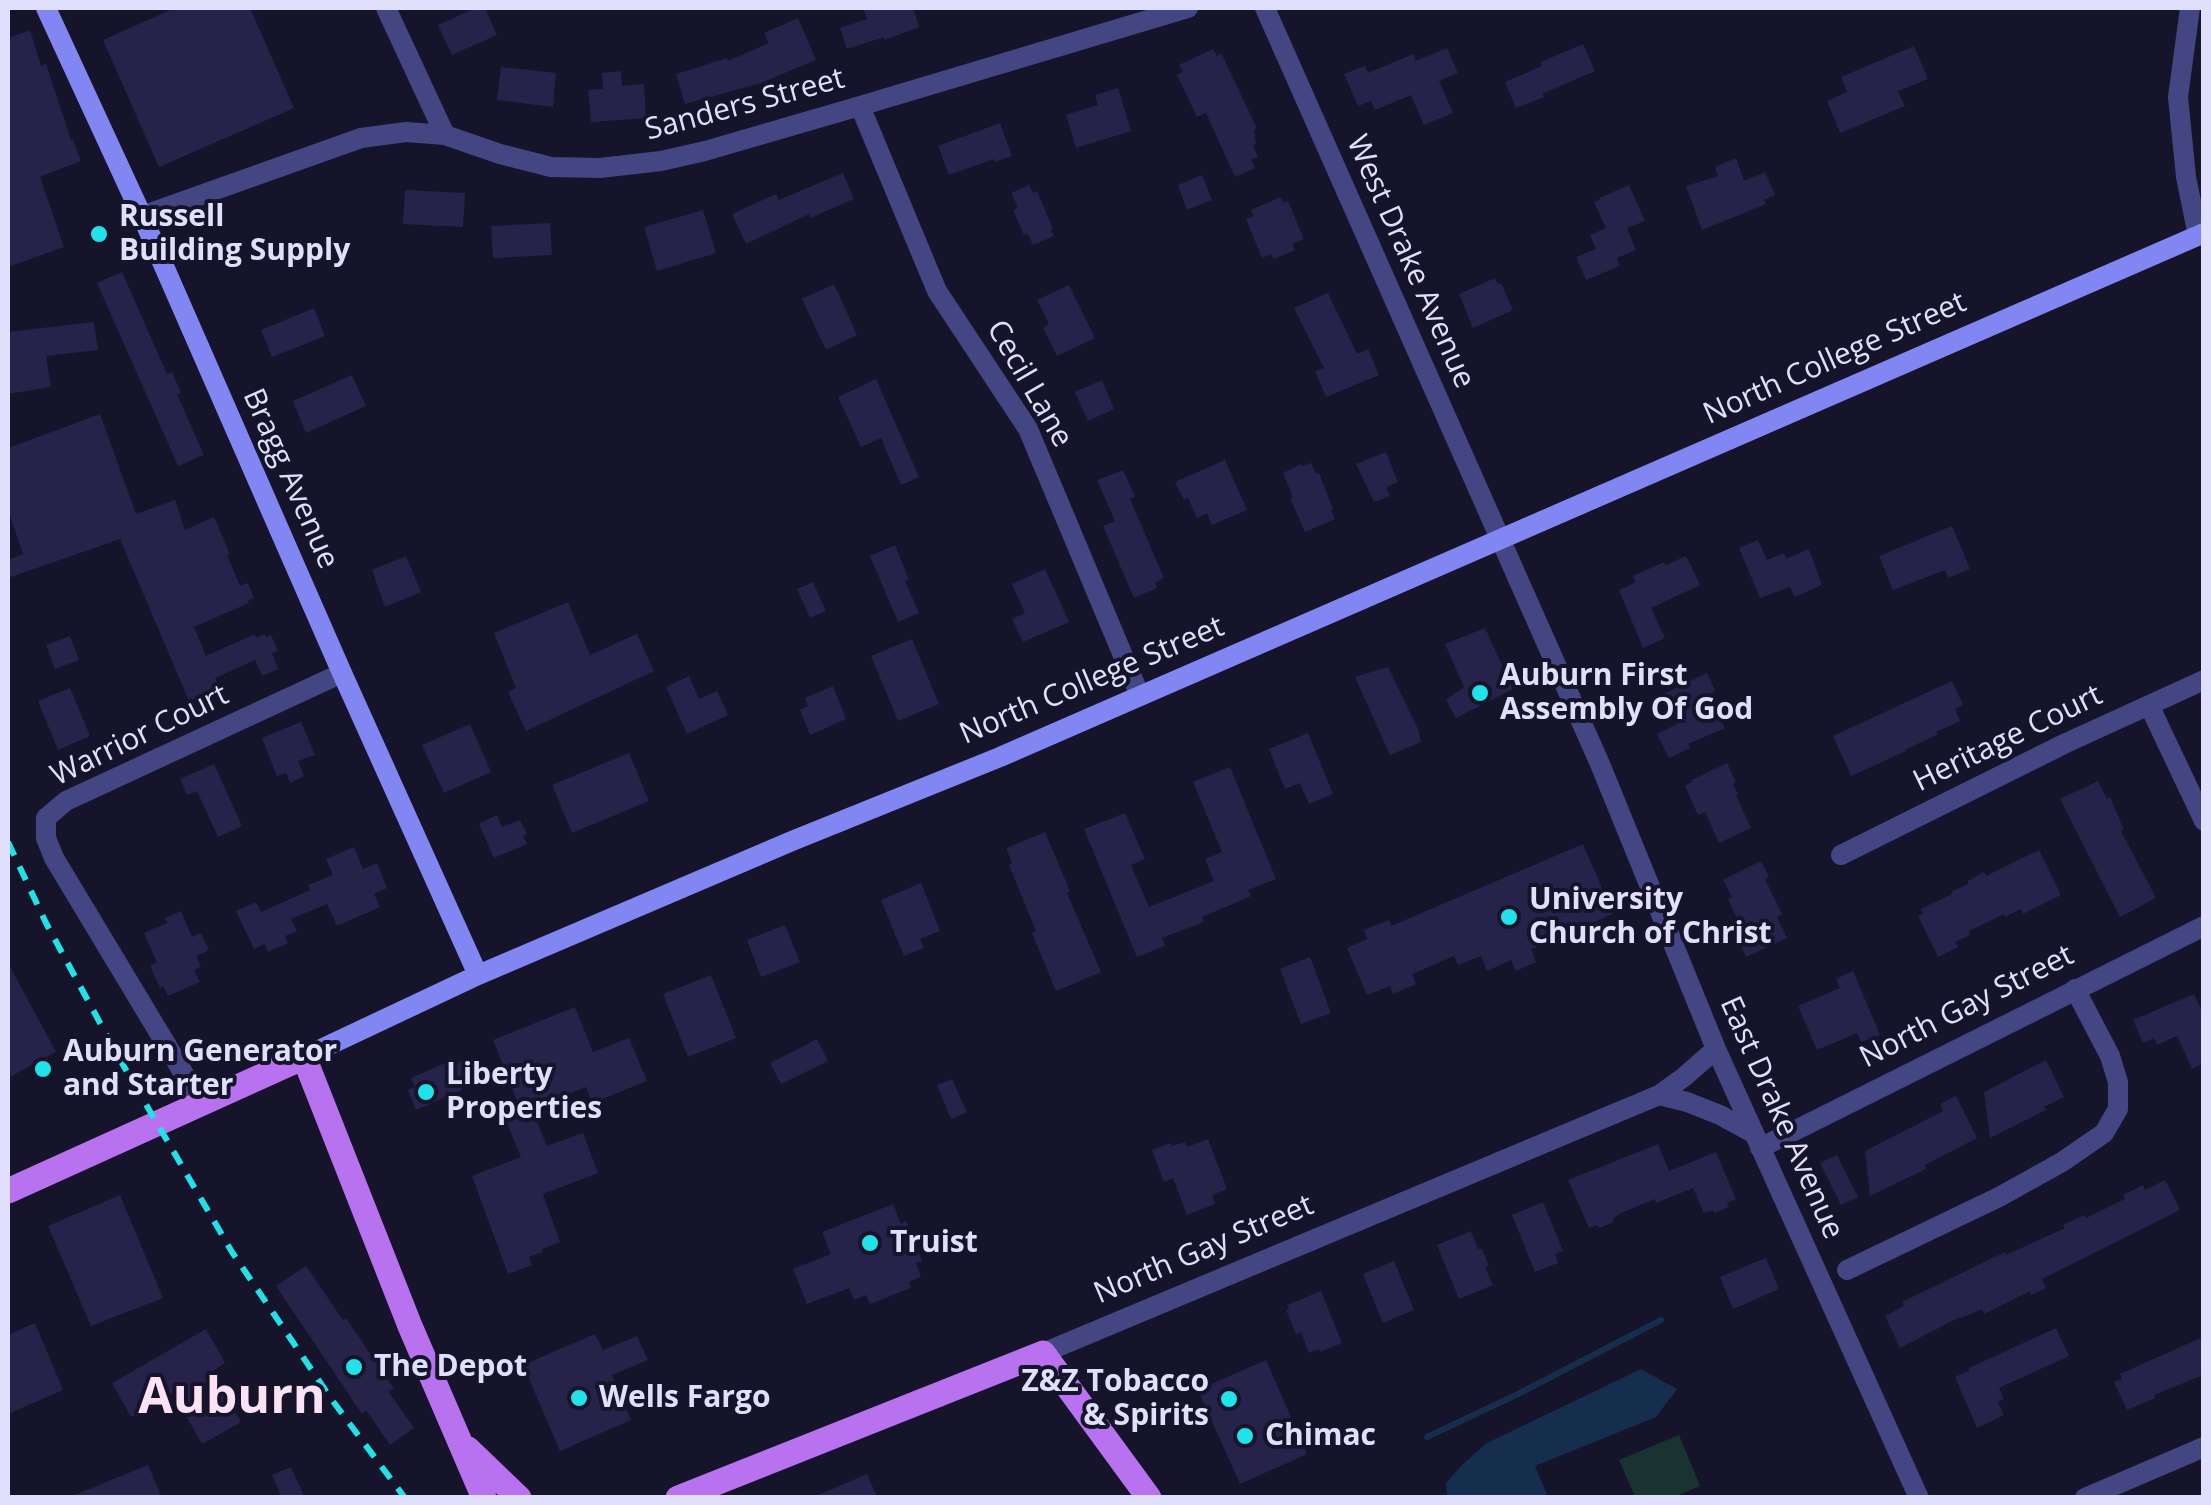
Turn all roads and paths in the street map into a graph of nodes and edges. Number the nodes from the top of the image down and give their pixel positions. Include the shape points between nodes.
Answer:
1 (46, 8) edge
2 (386, 8) edge
3 (1188, 8) edge
4 (1265, 8) edge
5 (2190, 8) edge
6 (860, 106) junction
7 (446, 135) junction
8 (142, 216) junction
9 (2200, 234) edge
10 (1500, 540) junction
11 (342, 672) junction
12 (2204, 680) edge
13 (1140, 696) junction
14 (2149, 705) junction
15 (2204, 821) edge
16 (1841, 855) dead end
17 (2204, 926) edge
18 (478, 975) junction
19 (2075, 989) junction
20 (1716, 1049) junction
21 (304, 1057) junction
22 (1659, 1095) junction
23 (202, 1104) junction
24 (1756, 1140) junction
25 (8, 1191) edge
26 (1847, 1270) dead end
27 (1043, 1353) junction
28 (457, 1438) junction
29 (2204, 1448) edge
30 (484, 1498) edge
31 (519, 1498) edge
32 (678, 1498) edge
33 (1150, 1498) edge
34 (1919, 1498) edge
35 (2085, 1498) edge

1 - 8 main road, Bragg Avenue
2 - 7 street
3 - 6 street, Sanders Street
4 - 10 street, West Drake Avenue
5 - 9 street via 2178,96
6 - 7 street, Sanders Street via 676,158 600,168 551,167
6 - 13 street, Cecil Lane via 937,291 1028,429
7 - 8 street, Sanders Street via 361,138
8 - 11 main road, Bragg Avenue
9 - 10 main road, North College Street
10 - 13 main road, North College Street
10 - 20 street, East Drake Avenue
11 - 18 main road, Bragg Avenue
11 - 23 street, Warrior Court via 66,800 46,818 54,858
12 - 14 street, Heritage Court
13 - 18 main road, North College Street
14 - 15 street
14 - 16 street, Heritage Court
17 - 19 street, North Gay Street
18 - 21 main road, North College Street
19 - 24 street, North Gay Street
19 - 26 street via 2118,1082 2118,1109 2104,1132 1999,1196
20 - 22 street, North Gay Street
20 - 24 street, East Drake Avenue
21 - 23 main road, North College Street
21 - 28 main road
22 - 24 street via 1720,1115
22 - 27 street, North Gay Street
23 - 25 main road, North College Street
24 - 34 street, East Drake Avenue
27 - 32 main road, North Gay Street
27 - 33 main road
28 - 30 main road
28 - 31 main road
29 - 35 street

